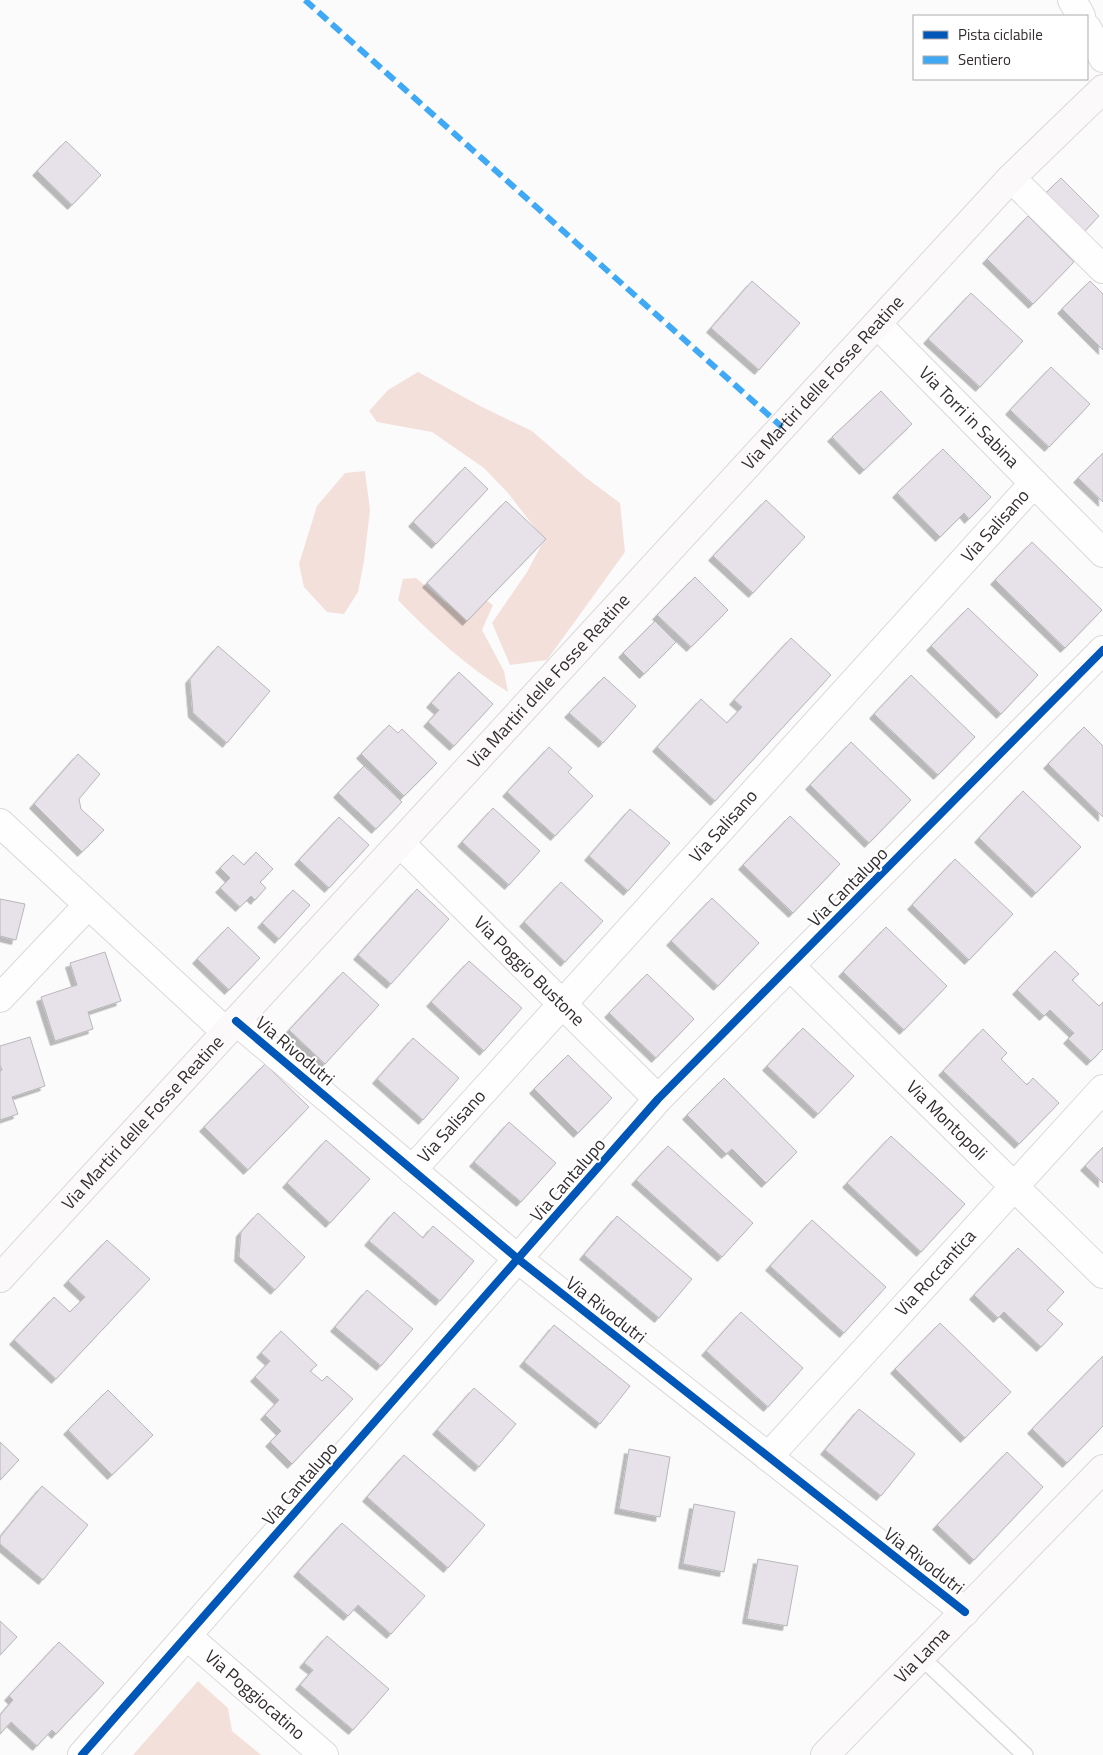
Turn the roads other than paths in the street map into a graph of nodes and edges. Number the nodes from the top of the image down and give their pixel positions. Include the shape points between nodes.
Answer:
1 (1072, 0) edge
2 (1080, 15) edge
3 (1088, 30) edge
4 (1103, 58) edge
5 (1103, 89) edge
6 (1011, 178) junction
7 (1103, 269) edge
8 (877, 324) junction
9 (1034, 483) junction
10 (1103, 553) edge
11 (1103, 650) edge
12 (0, 823) edge
13 (400, 843) junction
14 (88, 905) junction
15 (790, 966) junction
16 (0, 998) edge
17 (562, 1004) junction
18 (231, 1027) junction
19 (1103, 1090) edge
20 (658, 1100) junction
21 (412, 1170) junction
22 (1014, 1187) junction
23 (518, 1259) junction
24 (1103, 1274) edge
25 (0, 1278) edge
26 (768, 1457) junction
27 (1103, 1470) edge
28 (965, 1612) junction
29 (187, 1636) junction
30 (920, 1657) junction
31 (82, 1755) edge
32 (324, 1755) edge
33 (825, 1755) edge
34 (1025, 1755) edge

1 - 2 street
3 - 4 street
5 - 6 main road, Via Martiri delle Fosse Reatine
6 - 7 street
6 - 8 main road, Via Martiri delle Fosse Reatine
8 - 9 street, Via Torri in Sabina
8 - 13 main road, Via Martiri delle Fosse Reatine
9 - 10 street, Via Torri in Sabina
9 - 17 street, Via Salisano
11 - 15 street, Via Cantalupo
12 - 14 street, Via Rivodutri
13 - 17 street, Via Poggio Bustone
13 - 18 main road, Via Martiri delle Fosse Reatine
14 - 16 street
14 - 18 street, Via Rivodutri
15 - 20 street, Via Cantalupo
15 - 22 street, Via Montopoli
17 - 20 street, Via Poggio Bustone
17 - 21 street, Via Salisano
18 - 21 street, Via Rivodutri
18 - 25 main road, Via Martiri delle Fosse Reatine
19 - 22 street, Via Roccantica
20 - 23 street, Via Cantalupo
21 - 23 street, Via Rivodutri
22 - 24 street, Via Montopoli
22 - 26 street, Via Roccantica
23 - 26 street, Via Rivodutri
23 - 29 street, Via Cantalupo
26 - 28 street, Via Rivodutri
27 - 28 main road, Via Lama
28 - 30 main road, Via Lama
29 - 31 street, Via Cantalupo
29 - 32 street, Via Poggiocatino
30 - 33 main road, Via Lama
30 - 34 lane

